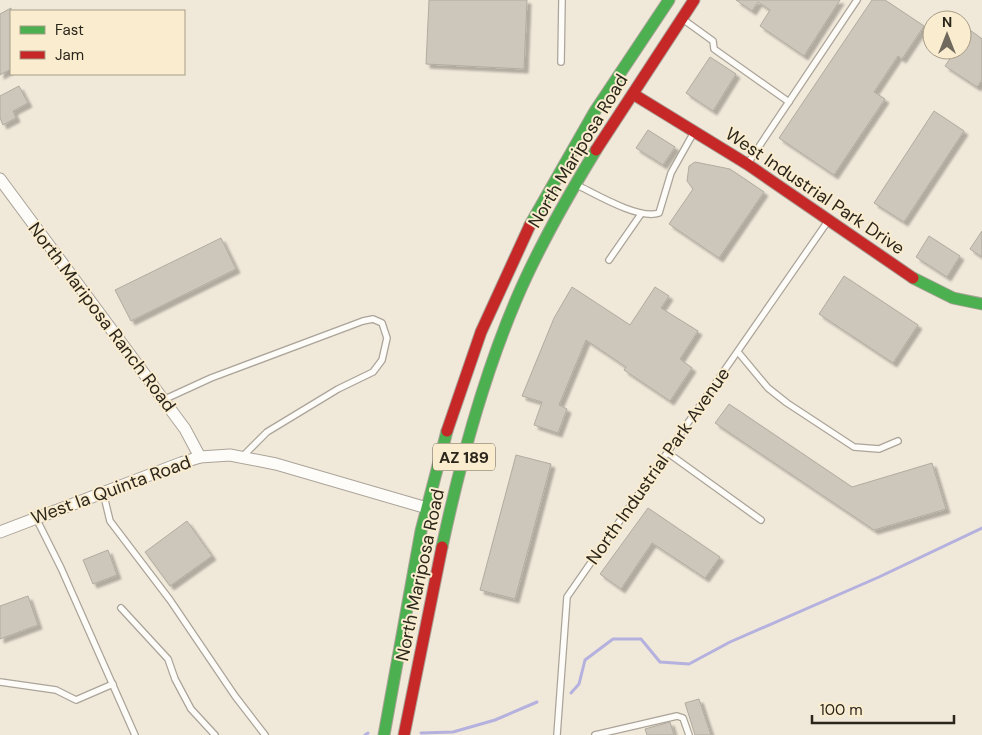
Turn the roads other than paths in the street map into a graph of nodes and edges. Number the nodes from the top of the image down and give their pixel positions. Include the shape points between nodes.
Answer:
1 (562, 0) edge
2 (669, 0) edge
3 (674, 0) edge
4 (694, 0) edge
5 (857, 0) edge
6 (682, 19) junction
7 (561, 62) dead end
8 (633, 94) junction
9 (789, 102) junction
10 (694, 132) junction
11 (747, 164) junction
12 (0, 179) edge
13 (575, 184) junction
14 (641, 214) junction
15 (828, 221) junction
16 (527, 230) junction
17 (546, 238) junction
18 (609, 260) dead end
19 (982, 304) edge
20 (738, 352) junction
21 (163, 400) junction
22 (898, 440) dead end
23 (668, 453) junction
24 (200, 457) junction
25 (242, 458) junction
26 (103, 492) junction
27 (427, 508) junction
28 (36, 518) junction
29 (760, 520) dead end
30 (0, 532) edge
31 (121, 608) dead end
32 (0, 682) edge
33 (113, 684) junction
34 (410, 687) junction
35 (135, 735) edge
36 (215, 735) edge
37 (265, 735) edge
38 (384, 735) edge
39 (404, 735) edge
40 (557, 735) edge
41 (595, 735) edge
42 (689, 735) edge

1 - 7 lane
2 - 16 main road, North Mariposa Road / AZ 189 via 585,126
3 - 8 main road via 632,76 630,87
4 - 6 main road, North Mariposa Road / AZ 189
5 - 9 lane
6 - 8 main road, North Mariposa Road / AZ 189
6 - 9 lane via 713,41 714,49
8 - 10 main road, West Industrial Park Drive
8 - 13 main road, North Mariposa Road / AZ 189
8 - 16 main road via 625,94 612,108
9 - 11 lane
10 - 11 main road, West Industrial Park Drive
10 - 14 lane via 671,173 659,213 652,216
11 - 15 main road, West Industrial Park Drive
12 - 21 street, North Mariposa Ranch Road
13 - 14 lane
13 - 17 main road, North Mariposa Road / AZ 189
14 - 18 lane
15 - 19 main road, West Industrial Park Drive via 924,285 953,298
15 - 20 lane, North Industrial Park Avenue
16 - 27 main road, North Mariposa Road / AZ 189 via 490,308 468,366
17 - 27 main road via 486,354 472,388 440,495 433,506
17 - 34 main road, North Mariposa Road / AZ 189 via 516,300 480,401
20 - 22 lane via 780,398 854,447 879,449
20 - 23 lane, North Industrial Park Avenue
21 - 24 street, North Mariposa Ranch Road
21 - 25 lane via 211,378 363,321 373,319 382,323 387,338 382,360 374,372 338,389 267,432
23 - 29 lane
23 - 40 lane, North Industrial Park Avenue via 567,597
24 - 25 street, West la Quinta Road via 230,455
24 - 26 street, West la Quinta Road
25 - 27 street, West la Quinta Road via 276,464
26 - 28 street, West la Quinta Road
26 - 37 lane via 110,521
27 - 34 main road via 434,516 434,529
27 - 38 main road, North Mariposa Road / AZ 189
28 - 30 street, West la Quinta Road
28 - 33 lane via 62,568
31 - 36 lane via 168,659 191,709
32 - 33 lane via 56,690 76,700
33 - 35 lane
34 - 39 main road, North Mariposa Road / AZ 189
41 - 42 lane via 677,716 683,718

